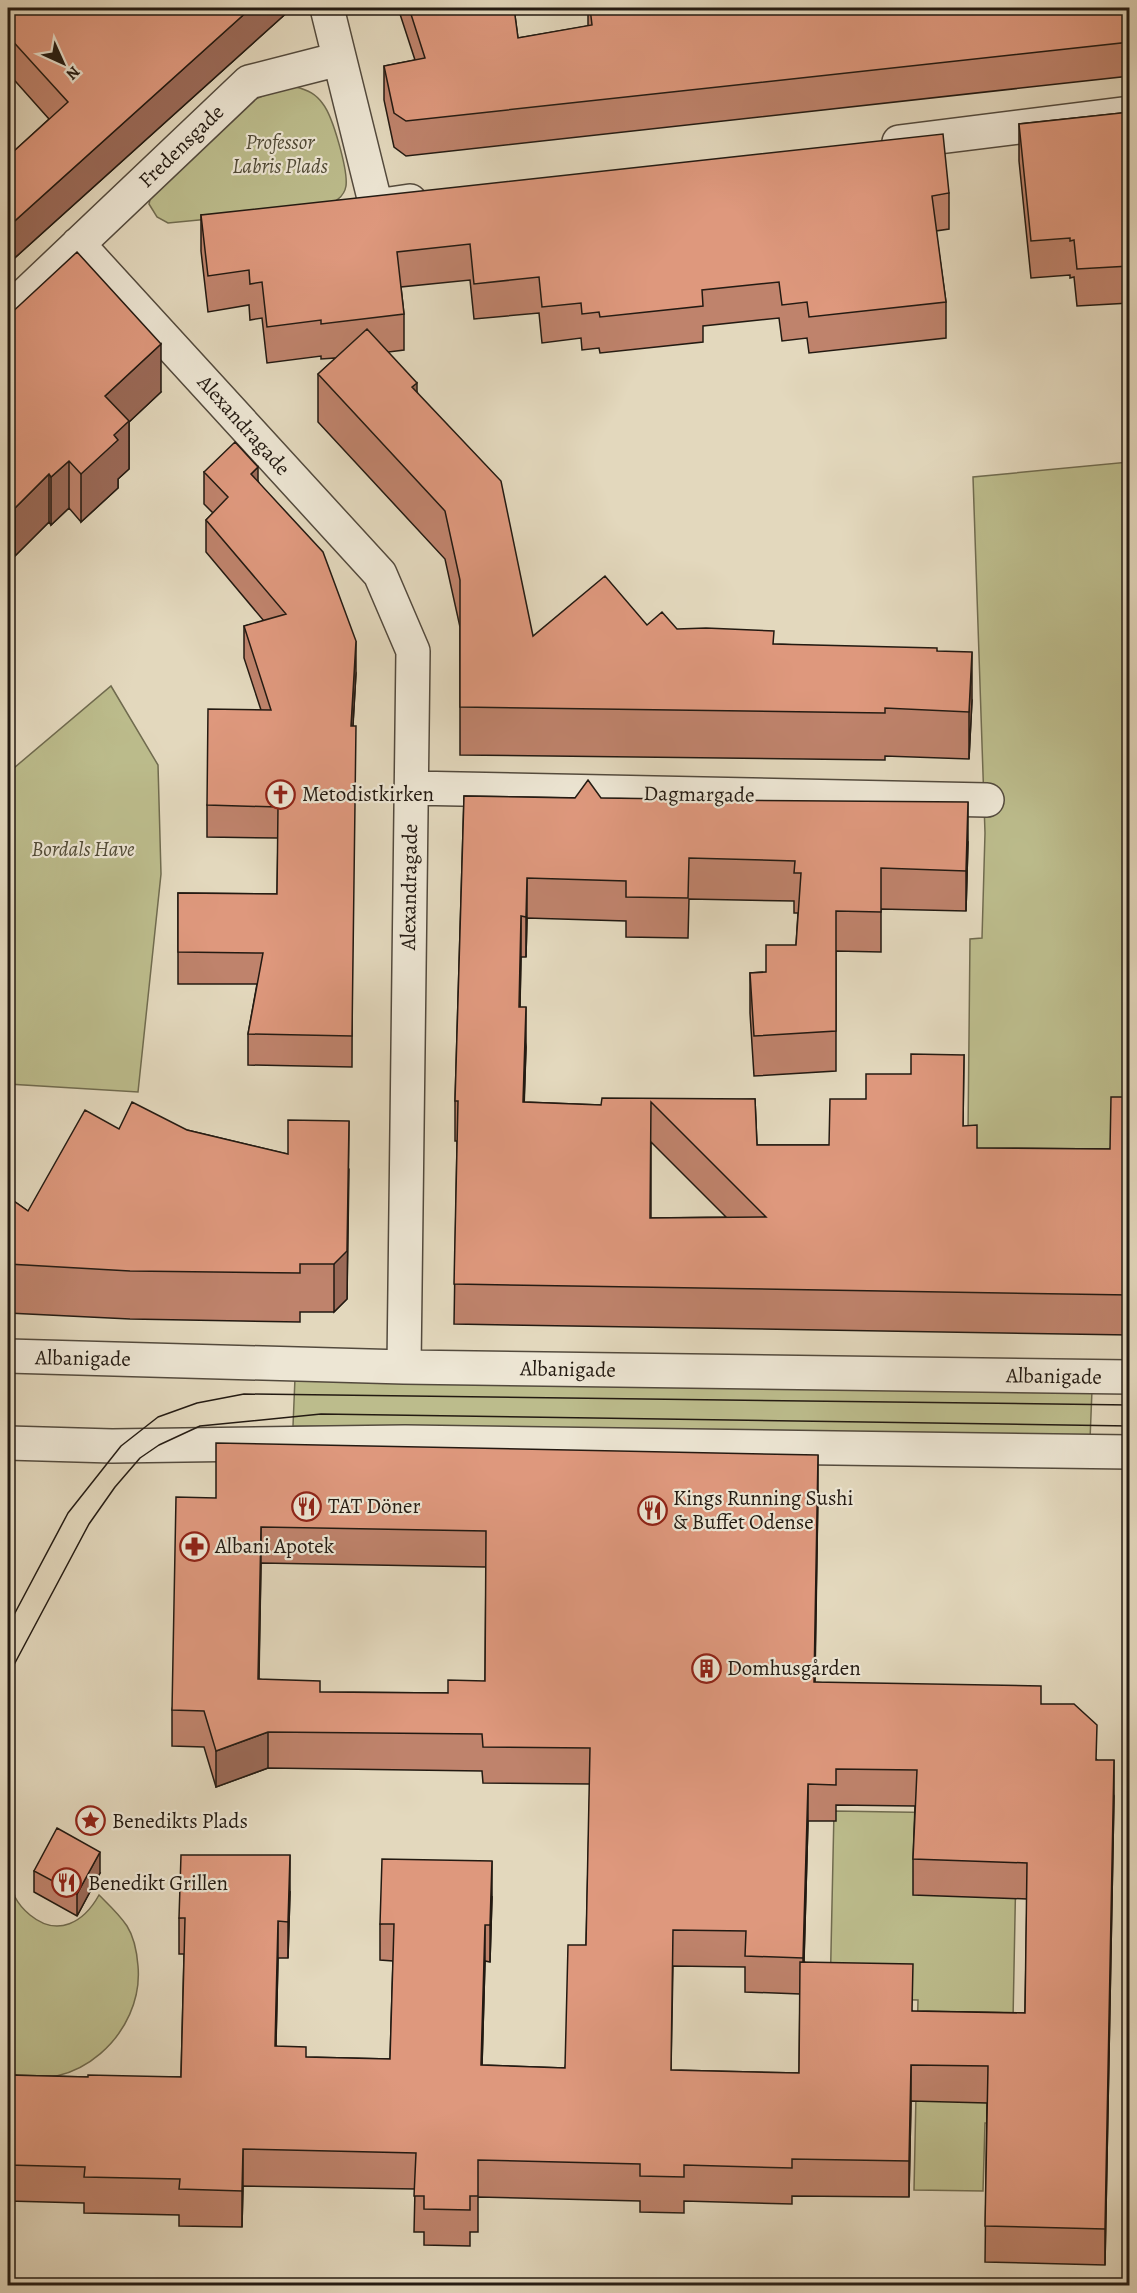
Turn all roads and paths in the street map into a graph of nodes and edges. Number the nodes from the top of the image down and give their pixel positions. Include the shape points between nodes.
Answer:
1 (327, 8) edge
2 (339, 59) junction
3 (1130, 113) edge
4 (873, 145) edge
5 (435, 198) edge
6 (78, 244) junction
7 (8, 311) edge
8 (411, 788) junction
9 (987, 800) dead end
10 (8, 1356) edge
11 (404, 1367) junction
12 (1130, 1377) edge
13 (8, 1443) edge
14 (1130, 1452) edge

1 - 2 street
2 - 5 street via 376,206
2 - 6 street, Fredensgade via 249,82
3 - 4 street
6 - 7 street, Fredensgade
6 - 8 street, Alexandragade via 380,574 413,651
8 - 9 street, Dagmargade
8 - 11 street, Alexandragade
10 - 11 street, Albanigade
11 - 12 street, Albanigade
13 - 14 street via 121,1446 405,1442

